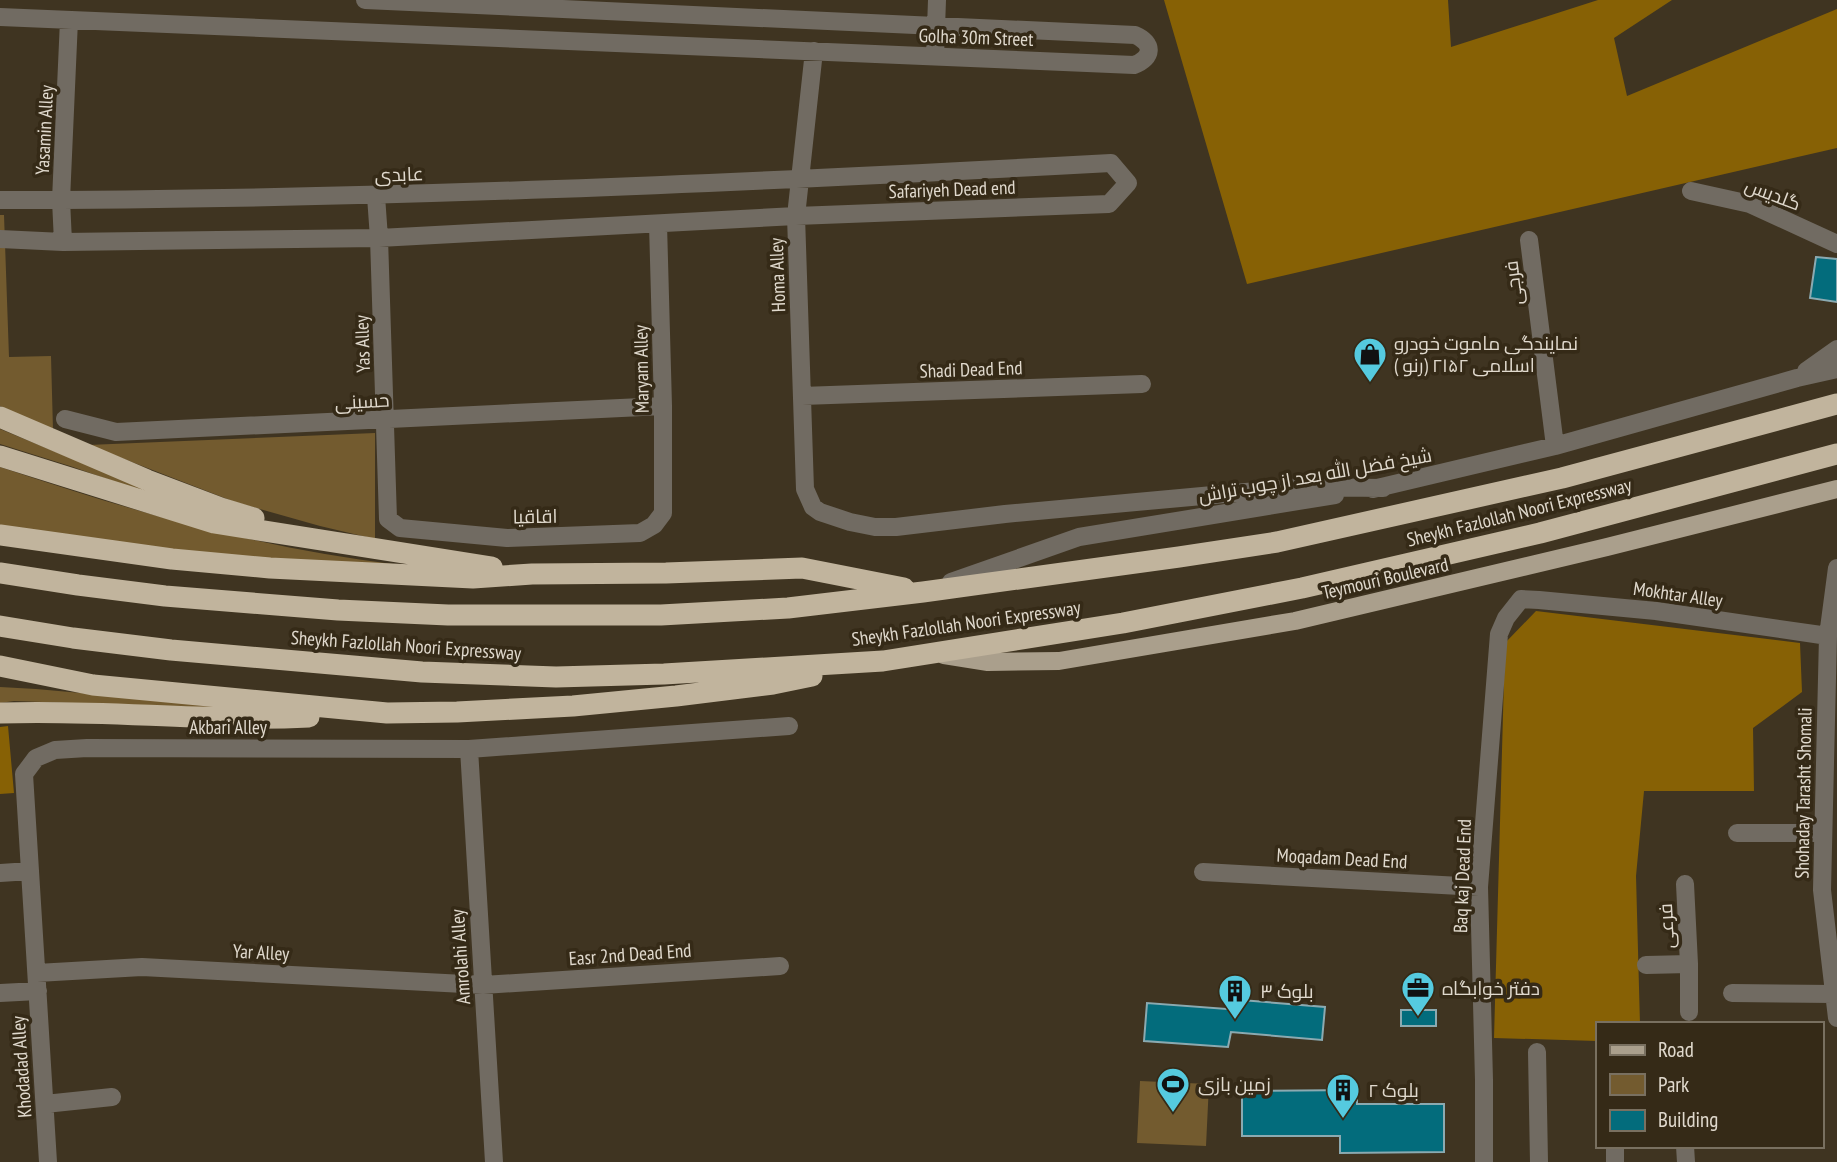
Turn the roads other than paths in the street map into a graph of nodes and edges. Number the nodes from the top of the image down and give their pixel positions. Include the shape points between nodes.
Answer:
1 (365, 0) edge
2 (937, 0) edge
3 (0, 17) edge
4 (69, 20) junction
5 (936, 26) junction
6 (814, 51) junction
7 (935, 56) junction
8 (799, 180) junction
9 (1691, 191) dead end
10 (376, 196) junction
11 (0, 200) edge
12 (61, 200) junction
13 (796, 216) junction
14 (658, 224) junction
15 (379, 238) junction
16 (0, 239) edge
17 (1529, 240) dead end
18 (63, 242) junction
19 (1837, 244) edge
20 (1837, 349) edge
21 (1837, 369) edge
22 (1797, 377) junction
23 (1142, 384) dead end
24 (802, 397) junction
25 (1837, 404) edge
26 (663, 406) junction
27 (0, 417) edge
28 (65, 419) dead end
29 (386, 421) junction
30 (1555, 446) junction
31 (1837, 454) edge
32 (0, 456) edge
33 (1383, 488) junction
34 (1837, 489) edge
35 (663, 513) joint
36 (400, 528) joint
37 (0, 535) edge
38 (330, 541) junction
39 (1837, 568) edge
40 (0, 573) edge
41 (532, 574) junction
42 (923, 592) junction
43 (1521, 599) joint
44 (0, 626) edge
45 (1828, 636) junction
46 (937, 654) junction
47 (883, 661) junction
48 (0, 666) edge
49 (0, 679) edge
50 (93, 685) junction
51 (0, 713) edge
52 (387, 713) junction
53 (789, 726) dead end
54 (469, 749) junction
55 (26, 802) joint
56 (1737, 833) dead end
57 (1823, 833) junction
58 (30, 871) junction
59 (1203, 872) dead end
60 (0, 873) edge
61 (1685, 884) dead end
62 (1479, 887) junction
63 (1689, 964) junction
64 (1646, 965) dead end
65 (780, 966) dead end
66 (37, 973) junction
67 (483, 985) junction
68 (38, 991) junction
69 (0, 993) edge
70 (1732, 993) dead end
71 (1833, 994) junction
72 (1689, 1012) dead end
73 (1837, 1018) edge
74 (1537, 1052) dead end
75 (112, 1097) dead end
76 (45, 1104) junction
77 (48, 1162) edge
78 (494, 1162) edge
79 (1484, 1162) edge
80 (1539, 1162) edge

1 - 5 street, Golha 30m Street
2 - 5 street
3 - 4 street, Golha 30m Street
4 - 6 street, Golha 30m Street
4 - 12 street, Yasamin Alley
5 - 7 street
5 - 7 street, Golha 30m Street via 1135,34 1144,38 1149,50 1143,61 1134,65
6 - 7 street, Golha 30m Street
6 - 8 street, Homa Alley
8 - 10 street, عابدی
8 - 13 street, Homa Alley
8 - 13 street, Safariyeh Dead end via 1111,163 1128,183 1109,204
9 - 19 street, گلدیس via 1750,204
10 - 12 street, عابدی
10 - 15 street, Yas Alley
11 - 12 street, عابدی
12 - 18 street, Yasamin Alley
13 - 14 street
13 - 24 street, Homa Alley
14 - 15 street
14 - 26 street, Maryam Alley
15 - 18 street
15 - 29 street, Yas Alley
16 - 18 street
17 - 30 street, فرجی
20 - 22 street
21 - 22 street, شیخ فضل الله بعد از چوب تراش
22 - 30 street, شیخ فضل الله بعد از چوب تراش
23 - 24 street, Shadi Dead End
24 - 33 street, Homa Alley via 805,489 813,507 875,527 1301,487
25 - 42 highway, Sheykh Fazlollah Noori Expressway via 1562,478 1277,542
26 - 29 street, حسینی
26 - 35 street, Maryam Alley
27 - 38 highway via 221,508
28 - 29 street, حسینی via 116,432
29 - 36 street, Yas Alley via 388,519
30 - 33 street, شیخ فضل الله بعد از چوب تراش
31 - 46 highway, Sheykh Fazlollah Noori Expressway via 1540,533 1302,588
32 - 38 highway via 214,523
33 - 42 street, شیخ فضل الله بعد از چوب تراش via 1079,537
34 - 46 main road, Teymouri Boulevard via 1269,626 1059,661 988,662
35 - 36 street, اقاقیا via 640,533 507,538
37 - 41 highway via 270,568 473,578
38 - 41 highway
39 - 45 street, Shohaday Tarasht Shomali
40 - 42 highway, Sheykh Fazlollah Noori Expressway via 165,596 448,615 661,615 788,608
41 - 42 highway via 802,568
43 - 45 street, Mokhtar Alley via 1656,611
43 - 62 street, Baq kaj Dead End via 1499,634
44 - 47 highway, Sheykh Fazlollah Noori Expressway via 170,650 422,673 556,677
45 - 57 street, Shohaday Tarasht Shomali
46 - 47 highway, Sheykh Fazlollah Noori Expressway
47 - 52 highway via 773,684 676,696 573,706
48 - 50 highway
49 - 50 highway
50 - 52 highway
51 - 52 highway via 267,719
53 - 54 street, Akbari Alley
54 - 55 street, Akbari Alley via 54,750 36,758 24,775
54 - 67 street, Amrolahi Alley
55 - 58 street, Khodadad Alley
56 - 57 street
57 - 71 street, Shohaday Tarasht Shomali via 1822,890
58 - 60 street
58 - 66 street, Khodadad Alley
59 - 62 street, Moqadam Dead End
61 - 63 street, فرعی
62 - 79 street, Baq kaj Dead End
63 - 64 street, فرعی
63 - 72 street
65 - 67 street, Easr 2nd Dead End
66 - 67 street, Yar Alley via 142,967
66 - 68 street, Khodadad Alley
67 - 78 street, Amrolahi Alley
68 - 69 street
68 - 76 street, Khodadad Alley
70 - 71 street
71 - 73 street, Shohaday Tarasht Shomali
74 - 80 street
75 - 76 street
76 - 77 street, Khodadad Alley

